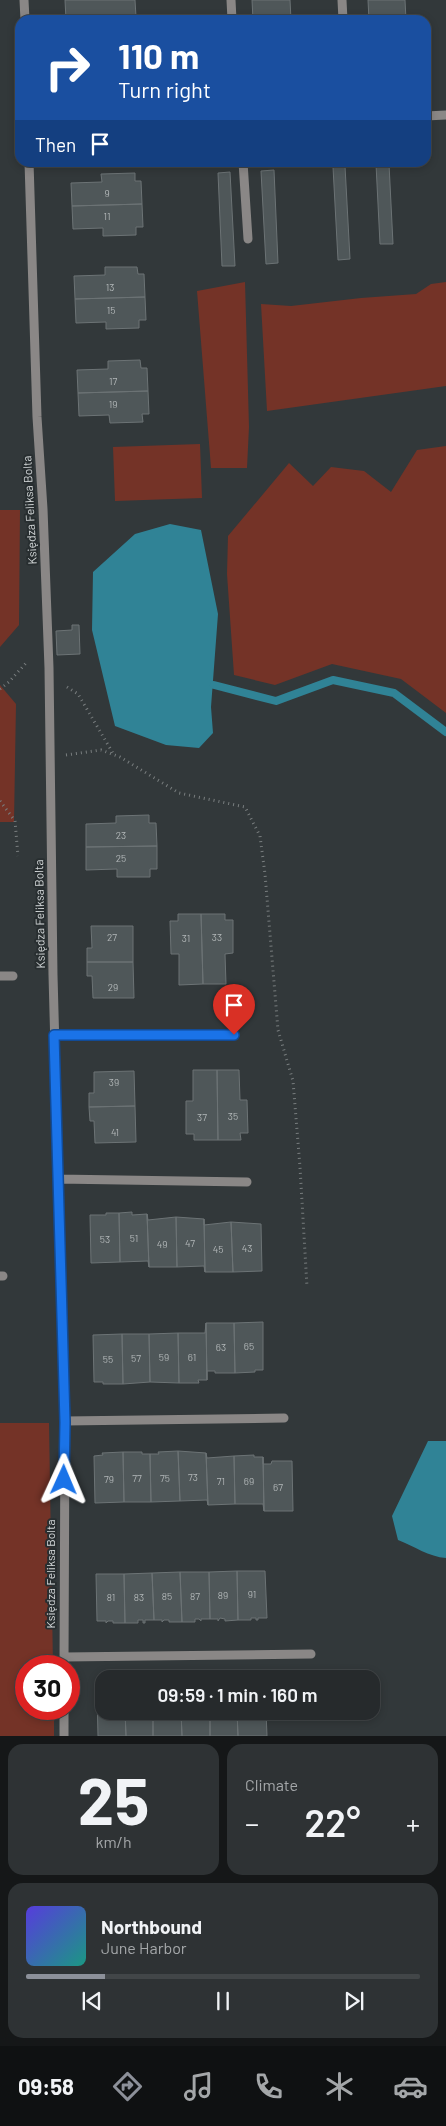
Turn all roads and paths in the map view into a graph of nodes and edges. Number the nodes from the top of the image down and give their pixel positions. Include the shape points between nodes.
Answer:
1 (24, 0) edge
2 (231, 0) edge
3 (342, 0) edge
4 (25, 15) edge
5 (232, 15) edge
6 (343, 15) edge
7 (446, 115) edge
8 (431, 116) edge
9 (29, 167) edge
10 (243, 167) edge
11 (248, 239) dead end
12 (26, 663) dead end
13 (49, 679) junction
14 (0, 689) edge
15 (115, 755) junction
16 (50, 759) junction
17 (0, 802) edge
18 (18, 856) dead end
19 (0, 976) edge
20 (13, 976) dead end
21 (54, 1035) junction
22 (234, 1035) dead end
23 (58, 1179) junction
24 (247, 1182) dead end
25 (307, 1287) dead end
26 (284, 1418) dead end
27 (65, 1422) junction
28 (311, 1654) dead end
29 (64, 1655) edge
30 (80, 1661) edge
31 (64, 1720) edge
32 (64, 1736) edge

1 - 4 street
2 - 5 street
3 - 6 street
7 - 8 street
9 - 13 street, Księdza Feliksa Bolta
10 - 11 street
12 - 14 path
13 - 15 path via 78,694
13 - 16 street, Księdza Feliksa Bolta
15 - 16 path via 101,750 74,752
15 - 25 path via 179,793 245,807 260,836 278,1030 293,1081
16 - 21 street, Księdza Feliksa Bolta
17 - 18 path via 15,820
19 - 20 street
21 - 22 street
21 - 23 street, Księdza Feliksa Bolta
23 - 24 street
23 - 27 street, Księdza Feliksa Bolta
26 - 27 street
27 - 29 street, Księdza Feliksa Bolta
28 - 30 street
31 - 32 street

